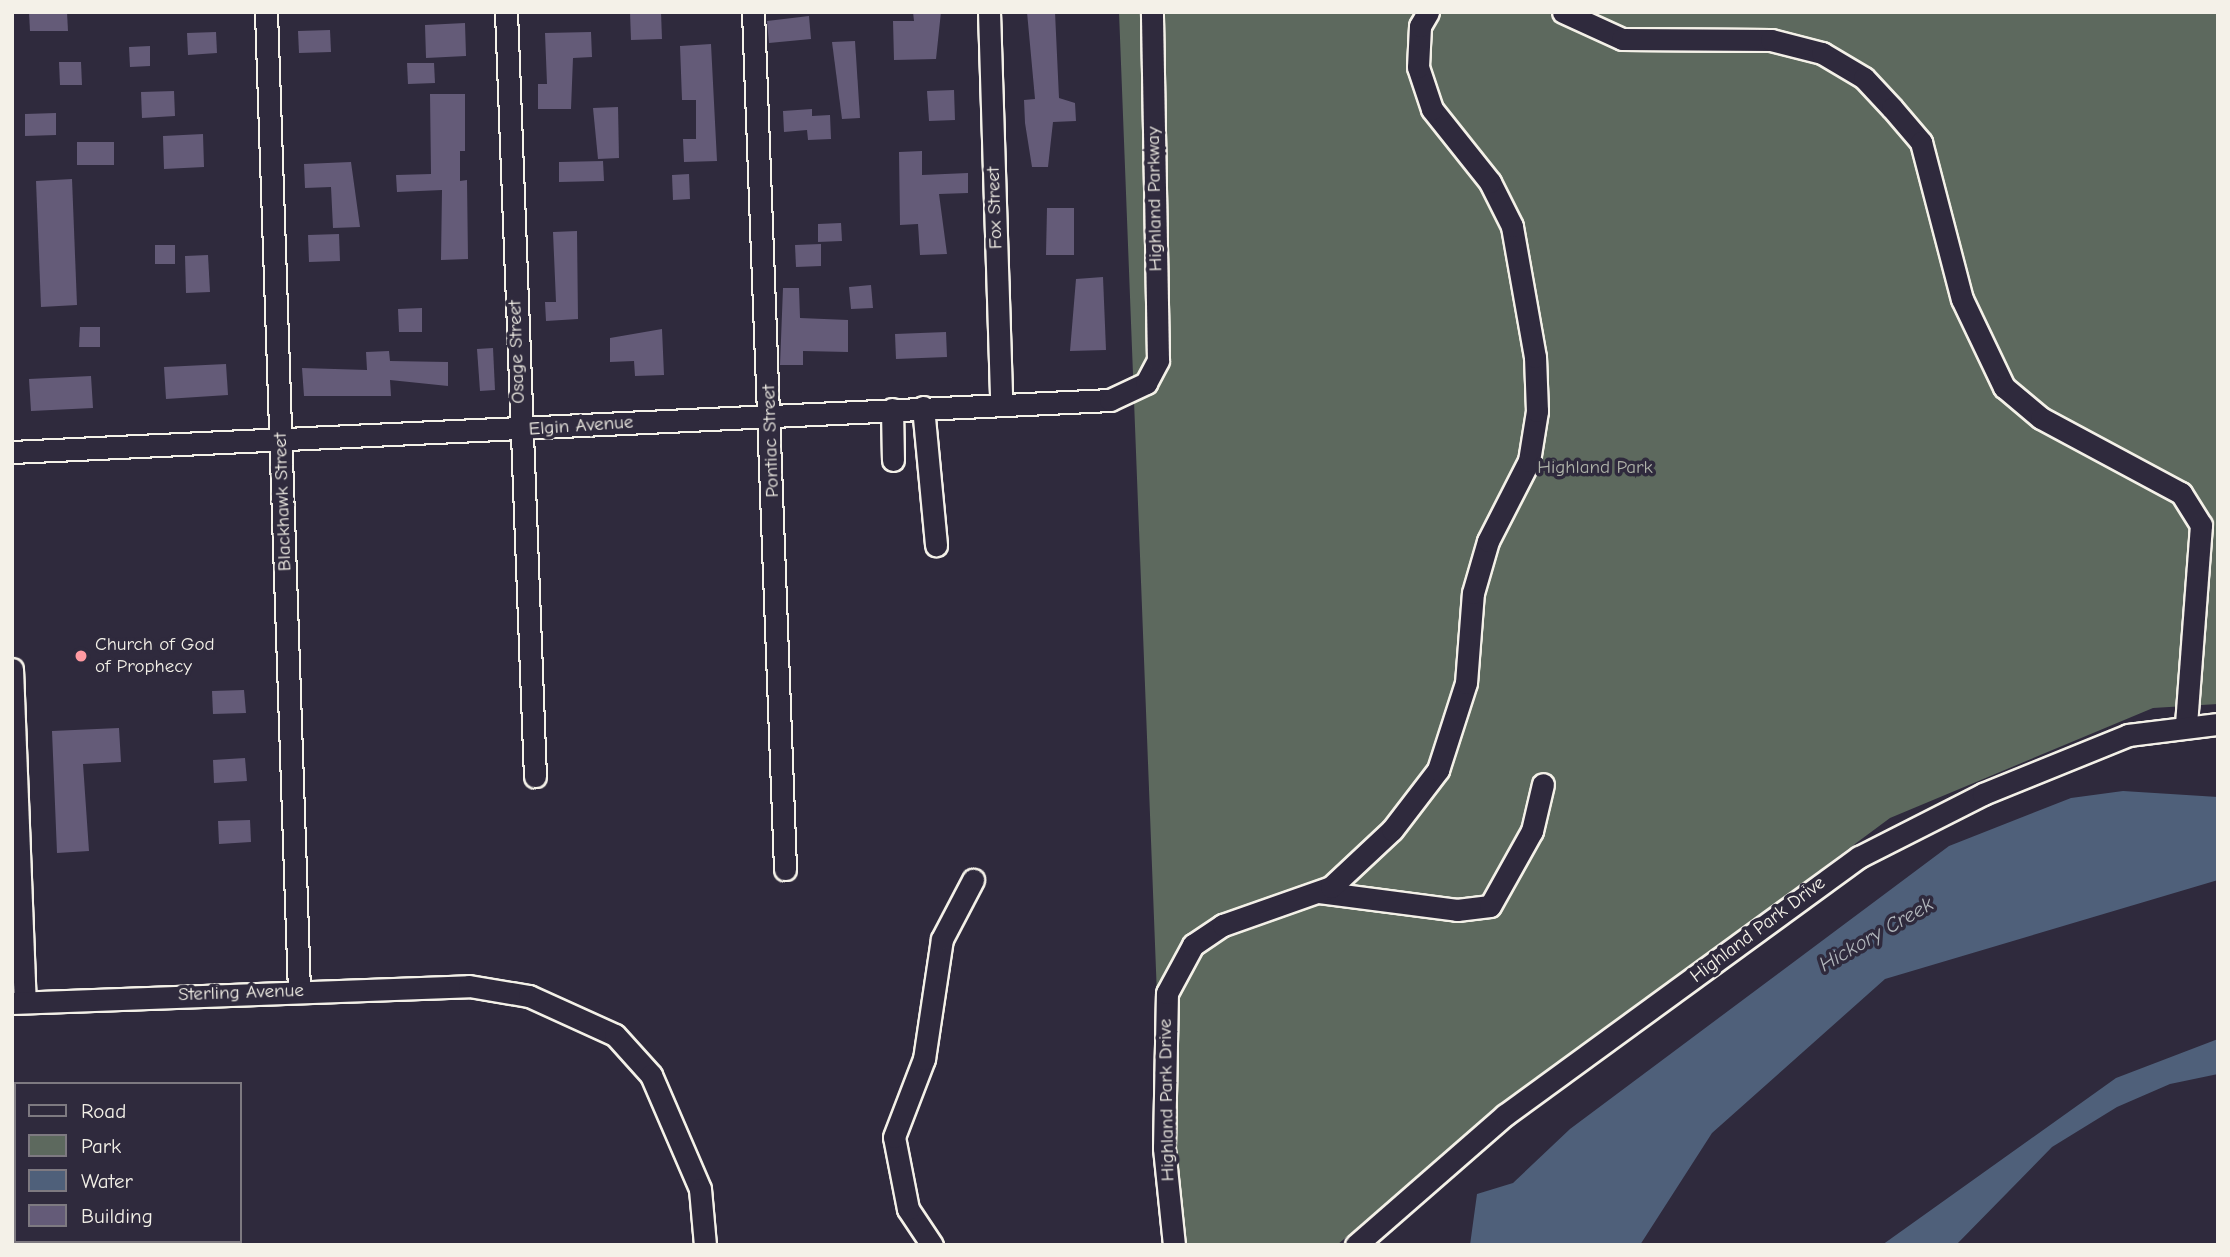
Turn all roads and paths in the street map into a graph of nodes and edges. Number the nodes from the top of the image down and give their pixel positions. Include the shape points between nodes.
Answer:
1 (266, 12) edge
2 (506, 12) edge
3 (753, 12) edge
4 (989, 12) edge
5 (1152, 12) edge
6 (1428, 12) edge
7 (1563, 12) edge
8 (1146, 383) joint
9 (1001, 404) junction
10 (923, 407) junction
11 (892, 409) junction
12 (770, 414) junction
13 (520, 430) junction
14 (281, 438) junction
15 (12, 452) edge
16 (893, 460) dead end
17 (936, 545) dead end
18 (12, 669) edge
19 (2218, 724) edge
20 (2186, 725) junction
21 (535, 776) dead end
22 (1543, 784) dead end
23 (785, 869) dead end
24 (973, 880) dead end
25 (1318, 892) junction
26 (299, 991) junction
27 (19, 1002) edge
28 (705, 1245) edge
29 (932, 1245) edge
30 (1174, 1245) edge
31 (1356, 1245) edge

1 - 14 street, Blackhawk Street
2 - 13 street, Osage Street
3 - 12 street, Pontiac Street
4 - 9 street, Fox Street
5 - 8 street, Highland Parkway via 1158,360
6 - 25 street, Highland Park Drive via 1420,26 1418,67 1432,109 1490,182 1512,226 1527,300 1537,411 1529,461 1488,541 1474,593 1466,682 1438,770 1392,830
7 - 20 street via 1622,39 1771,40 1822,53 1864,78 1892,108 1921,142 1962,299 2004,387 2041,418 2092,440 2181,493 2200,525
8 - 9 street, Elgin Avenue via 1110,400
9 - 10 street, Elgin Avenue
10 - 11 street, Elgin Avenue
10 - 17 street via 926,495
11 - 12 street, Elgin Avenue
11 - 16 street
12 - 13 street, Elgin Avenue
12 - 23 street, Pontiac Street
13 - 14 street, Elgin Avenue
13 - 21 street, Osage Street
14 - 15 street, Elgin Avenue
14 - 26 street, Blackhawk Street
18 - 27 street
19 - 20 street, Highland Park Drive
20 - 31 street, Highland Park Drive via 2128,735 1983,794 1859,857 1505,1115
22 - 25 street via 1532,831 1490,906 1457,911
24 - 29 street via 942,939 924,1059 894,1137 908,1209
25 - 30 street, Highland Park Drive via 1223,925 1193,945 1167,993 1164,1148
26 - 27 street, Sterling Avenue
26 - 28 street, Sterling Avenue via 469,986 529,996 615,1035 651,1075 680,1133 700,1189

